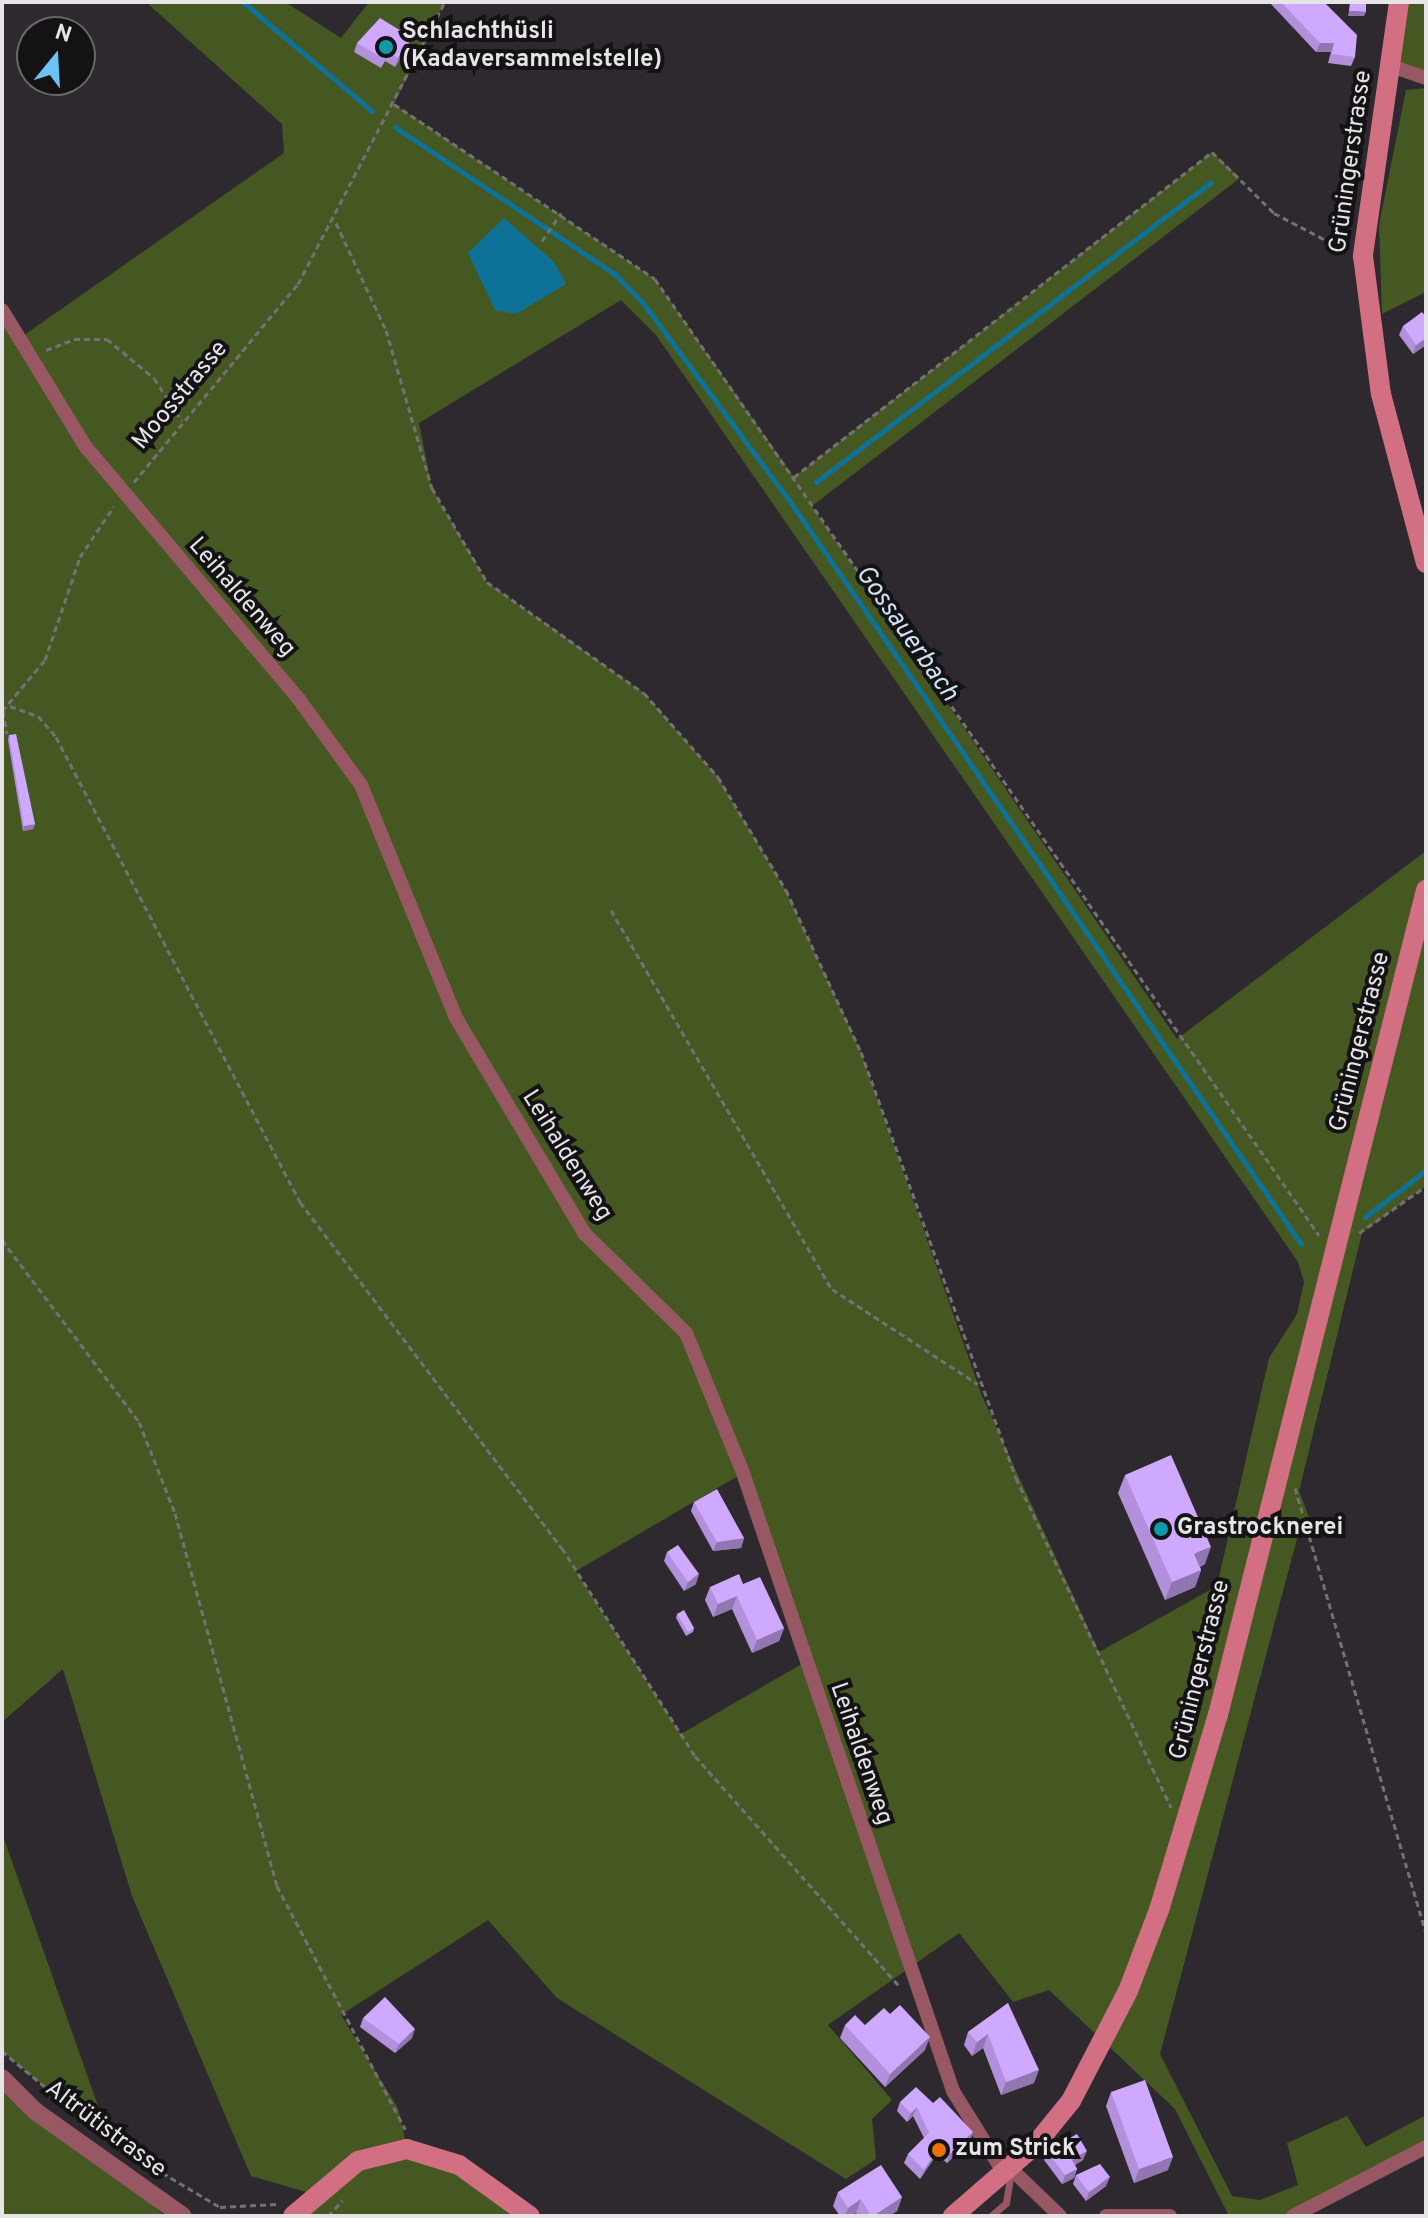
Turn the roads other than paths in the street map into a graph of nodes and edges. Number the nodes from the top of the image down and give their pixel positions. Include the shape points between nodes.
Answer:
1 (1399, 2) edge
2 (1391, 66) junction
3 (1426, 78) edge
4 (2, 310) edge
5 (1426, 563) edge
6 (1426, 890) edge
7 (2, 2078) edge
8 (1426, 2147) edge
9 (1008, 2172) junction
10 (287, 2211) edge
11 (183, 2216) edge
12 (530, 2216) edge
13 (953, 2216) edge
14 (991, 2216) edge
15 (1060, 2216) edge
16 (1106, 2216) edge
17 (1170, 2216) edge
18 (1293, 2216) edge

1 - 2 main road, Grüningerstrasse
2 - 3 street
2 - 5 main road, Grüningerstrasse via 1363,256 1378,380
4 - 9 street, Leihaldenweg via 73,430 298,698 361,785 456,1018 585,1234 686,1333 743,1473 948,2078
6 - 9 main road, Grüningerstrasse via 1188,1824 1095,2061 1055,2121
7 - 11 street, Altrütistrasse via 35,2111
8 - 18 street
9 - 13 main road, Grüningerstrasse
9 - 14 lane via 1007,2201
9 - 15 street, Leihaldenweg
10 - 12 main road via 358,2161 407,2149 459,2165
16 - 17 street

